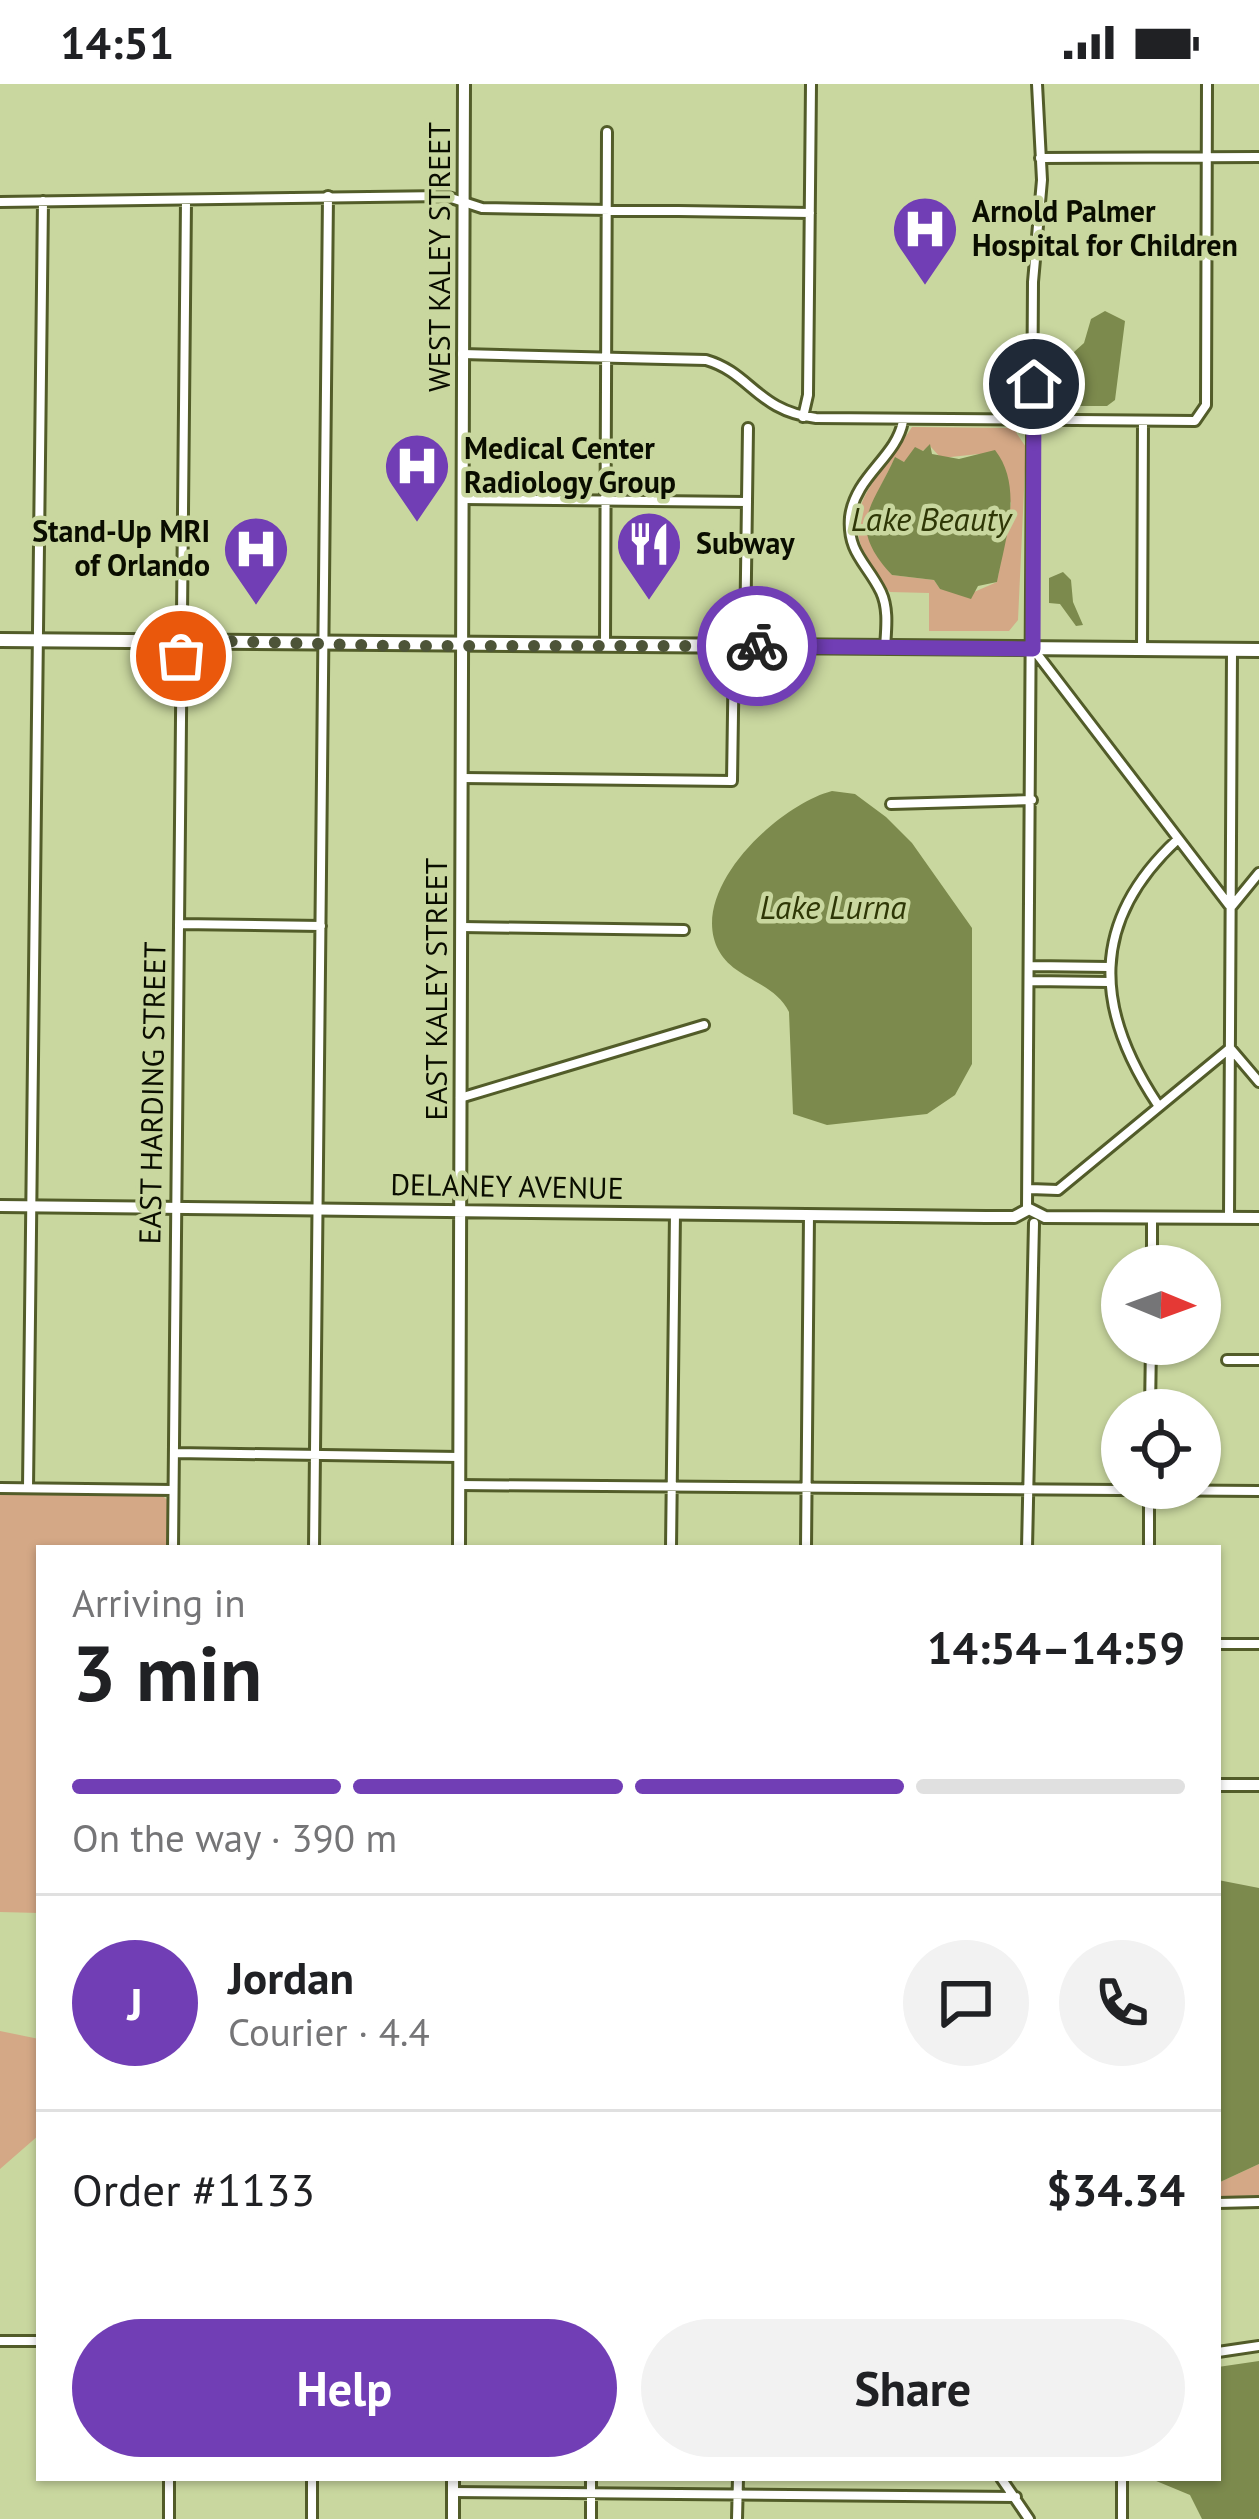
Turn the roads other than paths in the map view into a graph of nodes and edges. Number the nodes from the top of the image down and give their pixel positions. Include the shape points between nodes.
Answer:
1 (464, 84) edge
2 (811, 84) edge
3 (1036, 84) edge
4 (1207, 84) edge
5 (608, 132) dead end
6 (1208, 157) junction
7 (1040, 158) junction
8 (1259, 158) edge
9 (328, 196) junction
10 (186, 201) junction
11 (0, 202) edge
12 (44, 202) junction
13 (463, 202) junction
14 (607, 211) junction
15 (810, 213) junction
16 (462, 354) junction
17 (607, 355) junction
18 (803, 417) junction
19 (903, 421) junction
20 (1034, 422) junction
21 (1143, 422) junction
22 (748, 428) dead end
23 (465, 499) junction
24 (607, 500) junction
25 (746, 502) junction
26 (0, 640) edge
27 (40, 640) junction
28 (183, 640) junction
29 (323, 644) junction
30 (605, 644) junction
31 (466, 646) junction
32 (740, 646) junction
33 (886, 649) junction
34 (1033, 649) junction
35 (1142, 650) junction
36 (1232, 650) junction
37 (1259, 650) edge
38 (1059, 685) junction
39 (1033, 696) junction
40 (462, 778) junction
41 (1032, 800) junction
42 (891, 804) dead end
43 (1177, 840) junction
44 (1259, 873) edge
45 (1232, 908) junction
46 (179, 924) junction
47 (320, 926) junction
48 (462, 927) junction
49 (684, 930) dead end
50 (1031, 966) junction
51 (1109, 967) junction
52 (1031, 981) junction
53 (1109, 982) junction
54 (704, 1025) dead end
55 (1230, 1048) junction
56 (1259, 1082) edge
57 (460, 1098) junction
58 (1158, 1105) junction
59 (1030, 1189) junction
60 (0, 1206) edge
61 (31, 1207) junction
62 (177, 1208) junction
63 (317, 1209) junction
64 (460, 1210) junction
65 (675, 1213) junction
66 (809, 1215) junction
67 (1030, 1217) junction
68 (1152, 1218) junction
69 (1228, 1218) junction
70 (1259, 1218) edge
71 (1152, 1245) edge
72 (1227, 1360) dead end
73 (1259, 1360) edge
74 (173, 1453) junction
75 (314, 1455) junction
76 (458, 1456) junction
77 (459, 1485) junction
78 (671, 1486) junction
79 (806, 1487) junction
80 (0, 1488) edge
81 (28, 1488) junction
82 (1028, 1489) junction
83 (1101, 1489) edge
84 (173, 1490) junction
85 (1221, 1490) edge
86 (1259, 1491) edge
87 (1149, 1509) edge
88 (173, 1545) edge
89 (314, 1545) edge
90 (458, 1545) edge
91 (671, 1545) edge
92 (806, 1545) edge
93 (1027, 1545) edge
94 (1149, 1545) edge
95 (1221, 1644) edge
96 (1259, 1644) edge
97 (1221, 1785) edge
98 (1259, 1785) edge
99 (1259, 2202) edge
100 (1221, 2203) edge
101 (0, 2341) edge
102 (36, 2341) edge
103 (1259, 2346) edge
104 (1221, 2352) edge
105 (170, 2481) edge
106 (312, 2481) edge
107 (453, 2481) edge
108 (591, 2481) edge
109 (738, 2481) edge
110 (1003, 2481) edge
111 (1122, 2481) edge
112 (453, 2492) junction
113 (591, 2493) junction
114 (737, 2495) junction
115 (1016, 2497) junction
116 (169, 2519) edge
117 (312, 2519) edge
118 (453, 2519) edge
119 (591, 2519) edge
120 (737, 2519) edge
121 (1029, 2519) edge
122 (1122, 2519) edge

1 - 13 street, WEST KALEY STREET
2 - 15 street
3 - 7 street
4 - 6 street
5 - 14 street
6 - 7 street
6 - 8 street
6 - 21 street via 1203,416
7 - 20 street
9 - 10 street
9 - 13 street
9 - 29 street
10 - 12 street
10 - 28 street, EAST HARDING STREET
11 - 12 street
12 - 27 street
13 - 14 street
13 - 16 street, WEST KALEY STREET
14 - 15 street
14 - 17 street
15 - 18 street
16 - 17 street
16 - 23 street, WEST KALEY STREET
17 - 18 street via 719,364 760,400
17 - 24 street
18 - 19 street
19 - 20 street
19 - 33 street via 864,478 850,523 857,561 883,596
20 - 21 street
20 - 34 street
21 - 35 street
22 - 25 street
23 - 24 street
23 - 31 street, WEST KALEY STREET
24 - 25 street
24 - 30 street
25 - 32 street
26 - 27 main road
27 - 28 main road
27 - 61 street
28 - 29 main road
28 - 46 street, EAST HARDING STREET
29 - 31 main road
29 - 47 street
30 - 31 main road
30 - 32 main road
31 - 40 street, EAST KALEY STREET
32 - 33 main road
32 - 40 street via 732,781
33 - 34 main road
34 - 35 main road
34 - 38 street
34 - 39 street
35 - 36 main road
36 - 37 main road
36 - 45 street
38 - 39 street via 1042,684
38 - 43 street
39 - 41 street
40 - 48 street, EAST KALEY STREET
41 - 42 street
41 - 50 street
43 - 45 street
43 - 51 street via 1148,866 1125,904
44 - 45 street
45 - 55 street
46 - 47 street
46 - 62 street, EAST HARDING STREET
47 - 63 street
48 - 49 street
48 - 57 street, EAST KALEY STREET
50 - 51 street
50 - 52 street
51 - 53 street
52 - 53 street
52 - 59 street
53 - 58 street via 1129,1061
54 - 57 street
55 - 56 street
55 - 58 street
55 - 69 street
57 - 64 street, EAST KALEY STREET
58 - 59 street via 1058,1190
59 - 67 street
60 - 61 street, DELANEY AVENUE
61 - 62 street, DELANEY AVENUE
61 - 81 street
62 - 63 street, DELANEY AVENUE
62 - 74 street, EAST HARDING STREET
63 - 64 street, DELANEY AVENUE
63 - 75 street
64 - 65 street, DELANEY AVENUE
64 - 76 street, EAST KALEY STREET
65 - 66 street, DELANEY AVENUE
65 - 78 street
66 - 67 street, DELANEY AVENUE
66 - 79 street
67 - 68 street, DELANEY AVENUE
67 - 82 street
68 - 69 street, DELANEY AVENUE
68 - 71 street
69 - 70 street, DELANEY AVENUE
72 - 73 street
74 - 75 street
74 - 84 street, EAST HARDING STREET
75 - 76 street
75 - 89 street
76 - 77 street, EAST KALEY STREET
77 - 78 street
77 - 90 street, EAST KALEY STREET
78 - 79 street
78 - 91 street
79 - 82 street
79 - 92 street
80 - 81 street
81 - 84 street
82 - 83 street
82 - 93 street
84 - 88 street, EAST HARDING STREET
85 - 86 street
87 - 94 street
95 - 96 street
97 - 98 street
99 - 100 street
101 - 102 street
103 - 104 street
105 - 116 street
106 - 117 street
107 - 112 street
108 - 113 street
109 - 114 street
110 - 115 street
111 - 122 street
112 - 113 street
112 - 118 street
113 - 114 street
113 - 119 street
114 - 115 street
114 - 120 street
115 - 121 street

